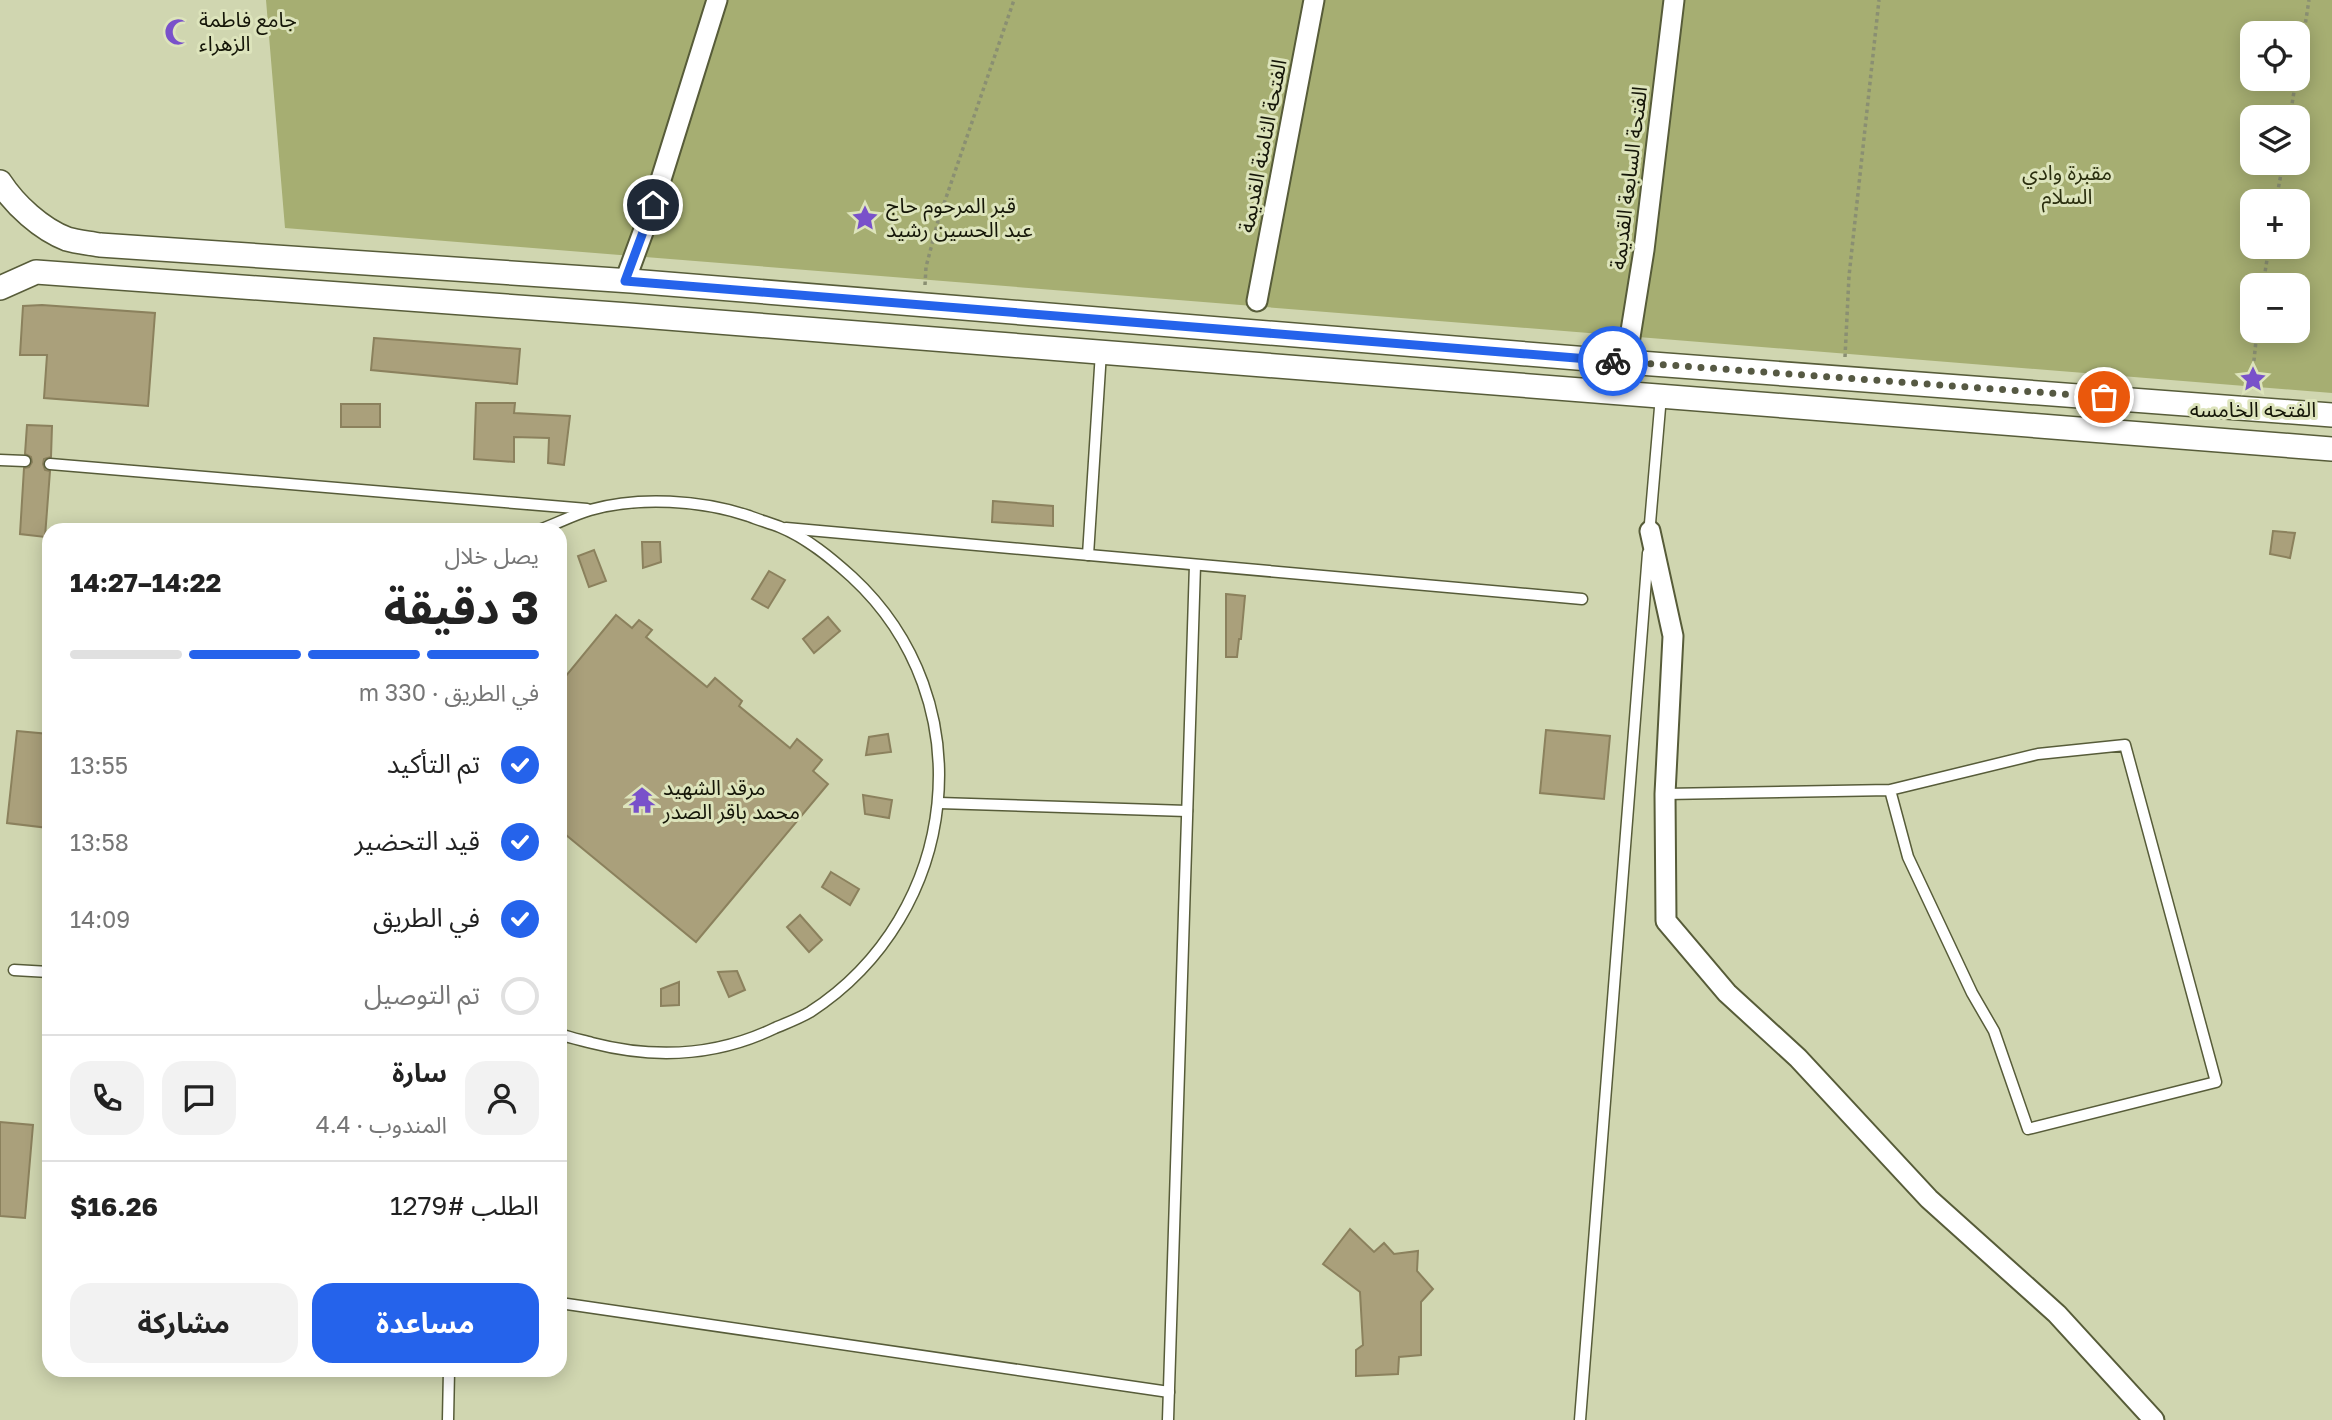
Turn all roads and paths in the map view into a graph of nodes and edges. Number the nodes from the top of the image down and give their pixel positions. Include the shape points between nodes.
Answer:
1 (717, 0) edge
2 (1014, 0) edge
3 (1314, 0) edge
4 (1674, 0) edge
5 (1880, 0) edge
6 (2309, 0) edge
7 (2306, 21) edge
8 (0, 182) edge
9 (625, 281) junction
10 (697, 286) junction
11 (0, 288) edge
12 (776, 293) junction
13 (1257, 301) dead end
14 (925, 304) junction
15 (702, 320) junction
16 (769, 325) junction
17 (2254, 343) edge
18 (1101, 352) junction
19 (1626, 362) junction
20 (1844, 377) junction
21 (1661, 396) junction
22 (2155, 401) junction
23 (2238, 408) junction
24 (2332, 415) edge
25 (2158, 435) junction
26 (2222, 440) junction
27 (2332, 449) edge
28 (0, 460) edge
29 (25, 461) dead end
30 (50, 464) dead end
31 (591, 509) junction
32 (556, 523) edge
33 (782, 527) junction
34 (1650, 531) junction
35 (1088, 555) junction
36 (1195, 565) junction
37 (1582, 599) dead end
38 (1890, 790) junction
39 (1665, 794) junction
40 (939, 803) junction
41 (1187, 811) junction
42 (14, 970) dead end
43 (42, 972) edge
44 (567, 1036) edge
45 (567, 1304) edge
46 (449, 1377) edge
47 (1169, 1392) junction
48 (448, 1420) edge
49 (1168, 1420) edge
50 (1580, 1420) edge
51 (2154, 1420) edge

1 - 9 street
2 - 14 path via 938,221 926,267
3 - 13 street, الفتحة الثامنة القديمة
4 - 19 street, الفتحة السابعة القديمة
5 - 20 path via 1849,276
6 - 7 path
8 - 9 street via 34,220 67,239 100,245
9 - 10 street
10 - 12 street
10 - 15 street via 706,299
11 - 15 street via 36,272
12 - 14 street
12 - 16 street via 765,307
14 - 19 street
15 - 16 street
16 - 18 street
17 - 23 path
18 - 21 street
18 - 35 lane
19 - 20 street
20 - 22 street
21 - 25 street
21 - 34 lane
22 - 23 street
22 - 25 street via 2163,414
23 - 24 street
23 - 26 street via 2218,419
25 - 26 street
26 - 27 street
28 - 29 lane
30 - 31 lane
31 - 32 lane
31 - 33 lane via 656,500 720,507
33 - 35 lane
33 - 40 lane via 830,556 871,595 904,641 927,692 939,747
34 - 39 street via 1673,636
34 - 50 lane
35 - 36 lane
36 - 37 lane
36 - 41 lane
38 - 38 lane via 1908,857 1994,1031 2028,1129 2216,1082 2125,745 2038,754
38 - 39 lane
39 - 51 street via 1666,921 1727,993 1798,1058 1930,1199 2057,1314
40 - 41 lane
40 - 44 lane via 926,865 899,923 860,972 810,1012 752,1039 690,1053 625,1051
41 - 47 lane
42 - 43 lane
45 - 47 lane
46 - 48 lane
47 - 49 lane

